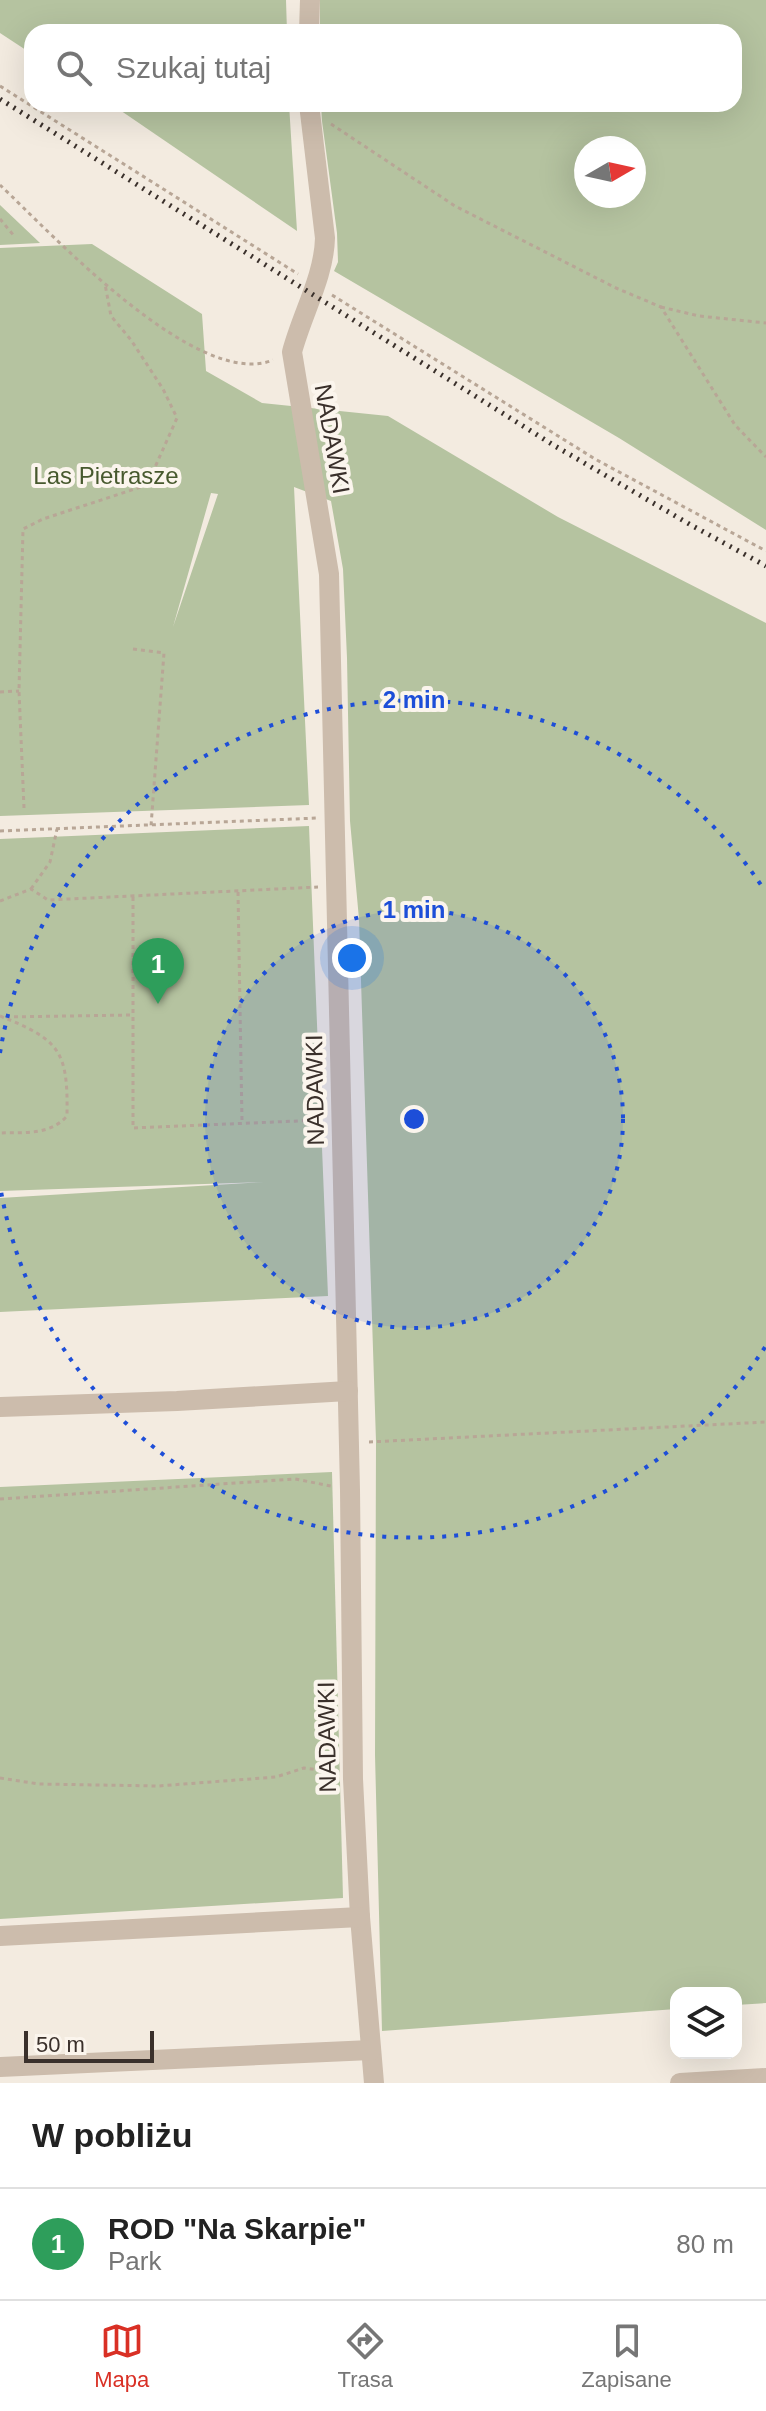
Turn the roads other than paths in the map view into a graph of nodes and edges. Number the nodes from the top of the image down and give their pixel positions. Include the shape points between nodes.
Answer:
1 (310, 0) edge
2 (309, 24) edge
3 (309, 112) edge
4 (348, 1391) junction
5 (0, 1407) edge
6 (360, 1917) junction
7 (0, 1936) edge
8 (371, 2050) junction
9 (0, 2067) edge
10 (766, 2078) edge
11 (374, 2083) edge
12 (680, 2083) edge

1 - 2 street
3 - 4 street, NADAWKI via 325,258 292,352 329,574
4 - 5 street
4 - 6 street, NADAWKI
6 - 7 street
6 - 8 street, NADAWKI
8 - 9 street
8 - 11 street, NADAWKI
10 - 12 street

